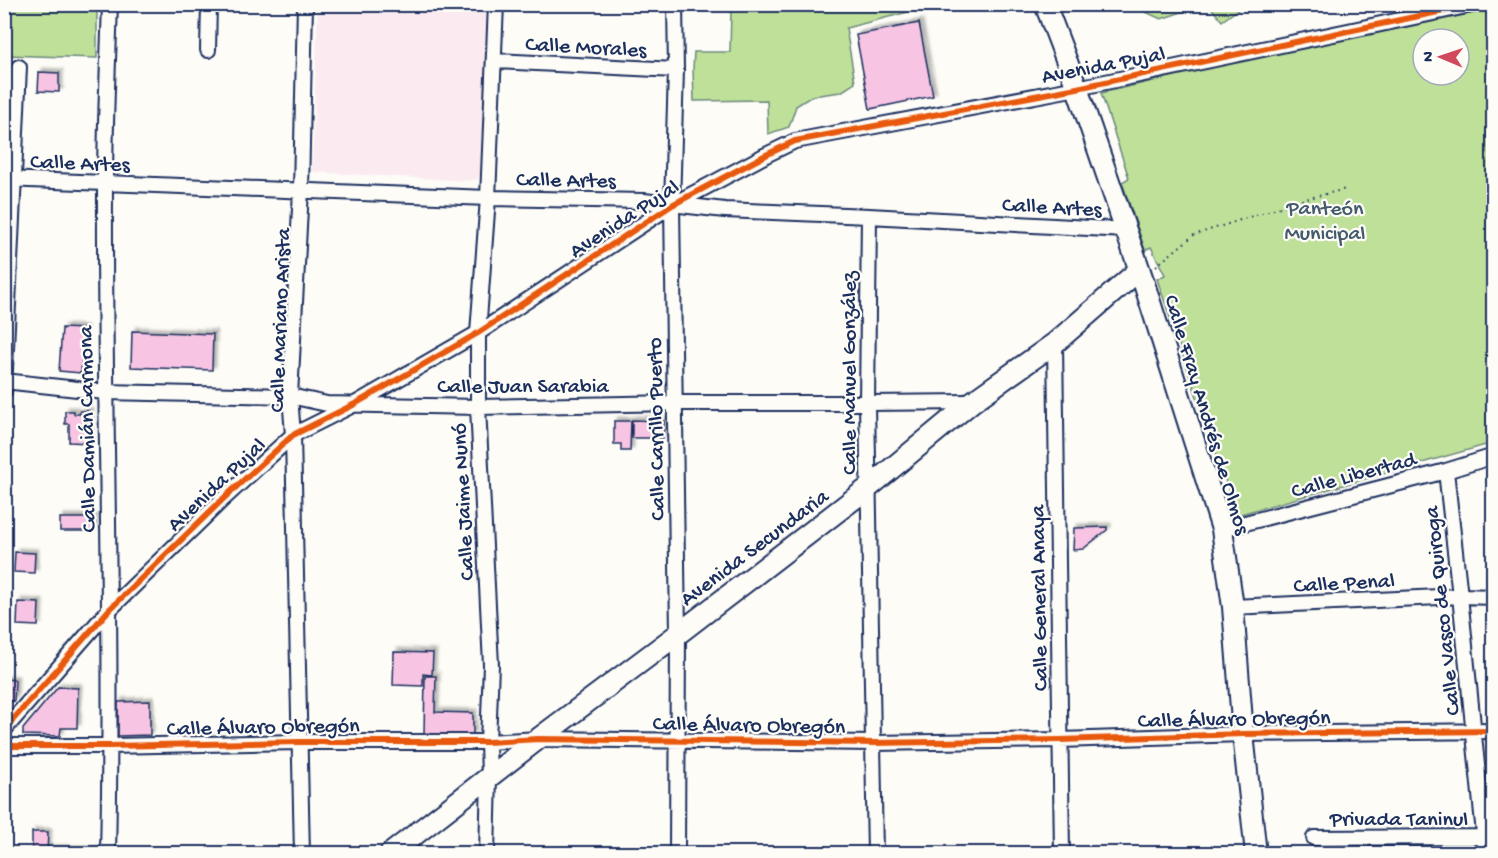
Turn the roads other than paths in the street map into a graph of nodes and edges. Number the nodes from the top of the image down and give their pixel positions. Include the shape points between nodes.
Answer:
1 (110, 4) edge
2 (209, 4) edge
3 (305, 4) edge
4 (496, 4) edge
5 (675, 4) edge
6 (1044, 4) edge
7 (1476, 4) edge
8 (207, 50) dead end
9 (495, 61) junction
10 (19, 67) dead end
11 (676, 70) junction
12 (1077, 88) junction
13 (9, 179) edge
14 (105, 183) junction
15 (301, 190) junction
16 (488, 198) junction
17 (672, 205) junction
18 (869, 216) junction
19 (1125, 230) junction
20 (1140, 274) junction
21 (478, 333) junction
22 (1054, 343) junction
23 (5, 381) edge
24 (4, 392) edge
25 (105, 392) junction
26 (290, 396) junction
27 (972, 402) junction
28 (674, 403) junction
29 (356, 404) junction
30 (867, 404) junction
31 (478, 407) junction
32 (293, 435) junction
33 (1494, 456) edge
34 (1446, 471) junction
35 (868, 488) junction
36 (1222, 529) junction
37 (1461, 596) junction
38 (1494, 597) edge
39 (1233, 607) junction
40 (108, 611) junction
41 (678, 634) junction
42 (4, 730) edge
43 (1474, 730) junction
44 (1494, 731) edge
45 (1243, 734) junction
46 (538, 739) junction
47 (677, 740) junction
48 (1060, 740) junction
49 (300, 742) junction
50 (488, 742) junction
51 (874, 743) junction
52 (4, 746) edge
53 (110, 746) junction
54 (489, 777) junction
55 (1484, 837) junction
56 (1314, 838) dead end
57 (108, 854) edge
58 (302, 854) edge
59 (390, 854) edge
60 (487, 854) edge
61 (677, 854) edge
62 (875, 854) edge
63 (1062, 854) edge
64 (1256, 854) edge
65 (1486, 854) edge

1 - 14 street, Calle Damián Carmona
2 - 8 street
3 - 15 street, Calle Mariano Arista
4 - 9 street, Calle Jaime Nunó
5 - 11 street, Calle Carrillo Puerto
6 - 12 street, Calle Fray Andrés de Olmos
7 - 12 street, Avenida Pujal
9 - 11 street, Calle Morales
9 - 16 street, Calle Jaime Nunó
10 - 13 street
11 - 17 street, Calle Carrillo Puerto
12 - 17 street, Avenida Pujal via 795,141
12 - 19 street, Calle Fray Andrés de Olmos
13 - 14 street, Calle Artes
13 - 23 street
14 - 15 street, Calle Artes
14 - 25 street, Calle Damián Carmona
15 - 16 street, Calle Artes
15 - 26 street, Calle Mariano Arista
16 - 17 street, Calle Artes
16 - 21 street, Calle Jaime Nunó
17 - 18 street, Calle Artes
17 - 21 street, Avenida Pujal
17 - 28 street, Calle Carrillo Puerto
18 - 19 street, Calle Artes
18 - 30 street, Calle Manuel González
19 - 20 street, Calle Fray Andrés de Olmos
20 - 22 street, Avenida Secundaria
20 - 36 street, Calle Fray Andrés de Olmos
21 - 29 street, Avenida Pujal
21 - 31 street, Calle Jaime Nunó
22 - 27 street, Avenida Secundaria
22 - 48 street, Calle General Anaya
23 - 24 street
23 - 25 street, Calle Juan Sarabia
25 - 26 street, Calle Juan Sarabia
25 - 40 street, Calle Damián Carmona
26 - 29 street, Calle Juan Sarabia via 327,404
26 - 32 street, Calle Mariano Arista
27 - 30 street, Calle Juan Sarabia
27 - 35 street, Avenida Secundaria
28 - 30 street, Calle Juan Sarabia
28 - 31 street, Calle Juan Sarabia
28 - 41 street, Calle Carrillo Puerto
29 - 31 street, Calle Juan Sarabia
29 - 32 street, Avenida Pujal
30 - 35 street, Calle Manuel González
31 - 50 street, Calle Jaime Nunó via 491,665
32 - 40 street, Avenida Pujal
32 - 49 street, Calle Mariano Arista
33 - 34 street, Calle Libertad
34 - 36 street, Calle Libertad
34 - 37 street, Calle Vasco de Quiroga
35 - 41 street, Avenida Secundaria
35 - 51 street, Calle Manuel González
36 - 39 street, Calle Fray Andrés de Olmos
37 - 38 street, Calle Penal
37 - 39 street, Calle Penal
37 - 43 street, Calle Vasco de Quiroga
39 - 45 street, Calle Fray Andrés de Olmos
40 - 42 street, Avenida Pujal
40 - 53 street, Calle Damián Carmona
41 - 46 street, Avenida Secundaria
41 - 47 street, Calle Carrillo Puerto
43 - 44 street, Calle Álvaro Obregón
43 - 45 street, Calle Álvaro Obregón
43 - 55 street, Calle Vasco de Quiroga
45 - 48 street, Calle Álvaro Obregón
45 - 64 street, Calle Fray Andrés de Olmos
46 - 47 street, Calle Álvaro Obregón
46 - 50 street, Calle Álvaro Obregón
46 - 54 street, Avenida Secundaria
47 - 51 street, Calle Álvaro Obregón
47 - 61 street, Calle Carrillo Puerto
48 - 51 street, Calle Álvaro Obregón
48 - 63 street, Calle General Anaya
49 - 50 street, Calle Álvaro Obregón
49 - 53 street, Calle Álvaro Obregón
49 - 58 street, Calle Mariano Arista
50 - 54 street, Calle Jaime Nunó
51 - 62 street, Calle Manuel González
52 - 53 street, Calle Álvaro Obregón
53 - 57 street, Calle Damián Carmona
54 - 59 street, Avenida Secundaria
54 - 60 street, Calle Jaime Nunó
55 - 56 street, Privada Taninul
55 - 65 street, Calle Vasco de Quiroga

